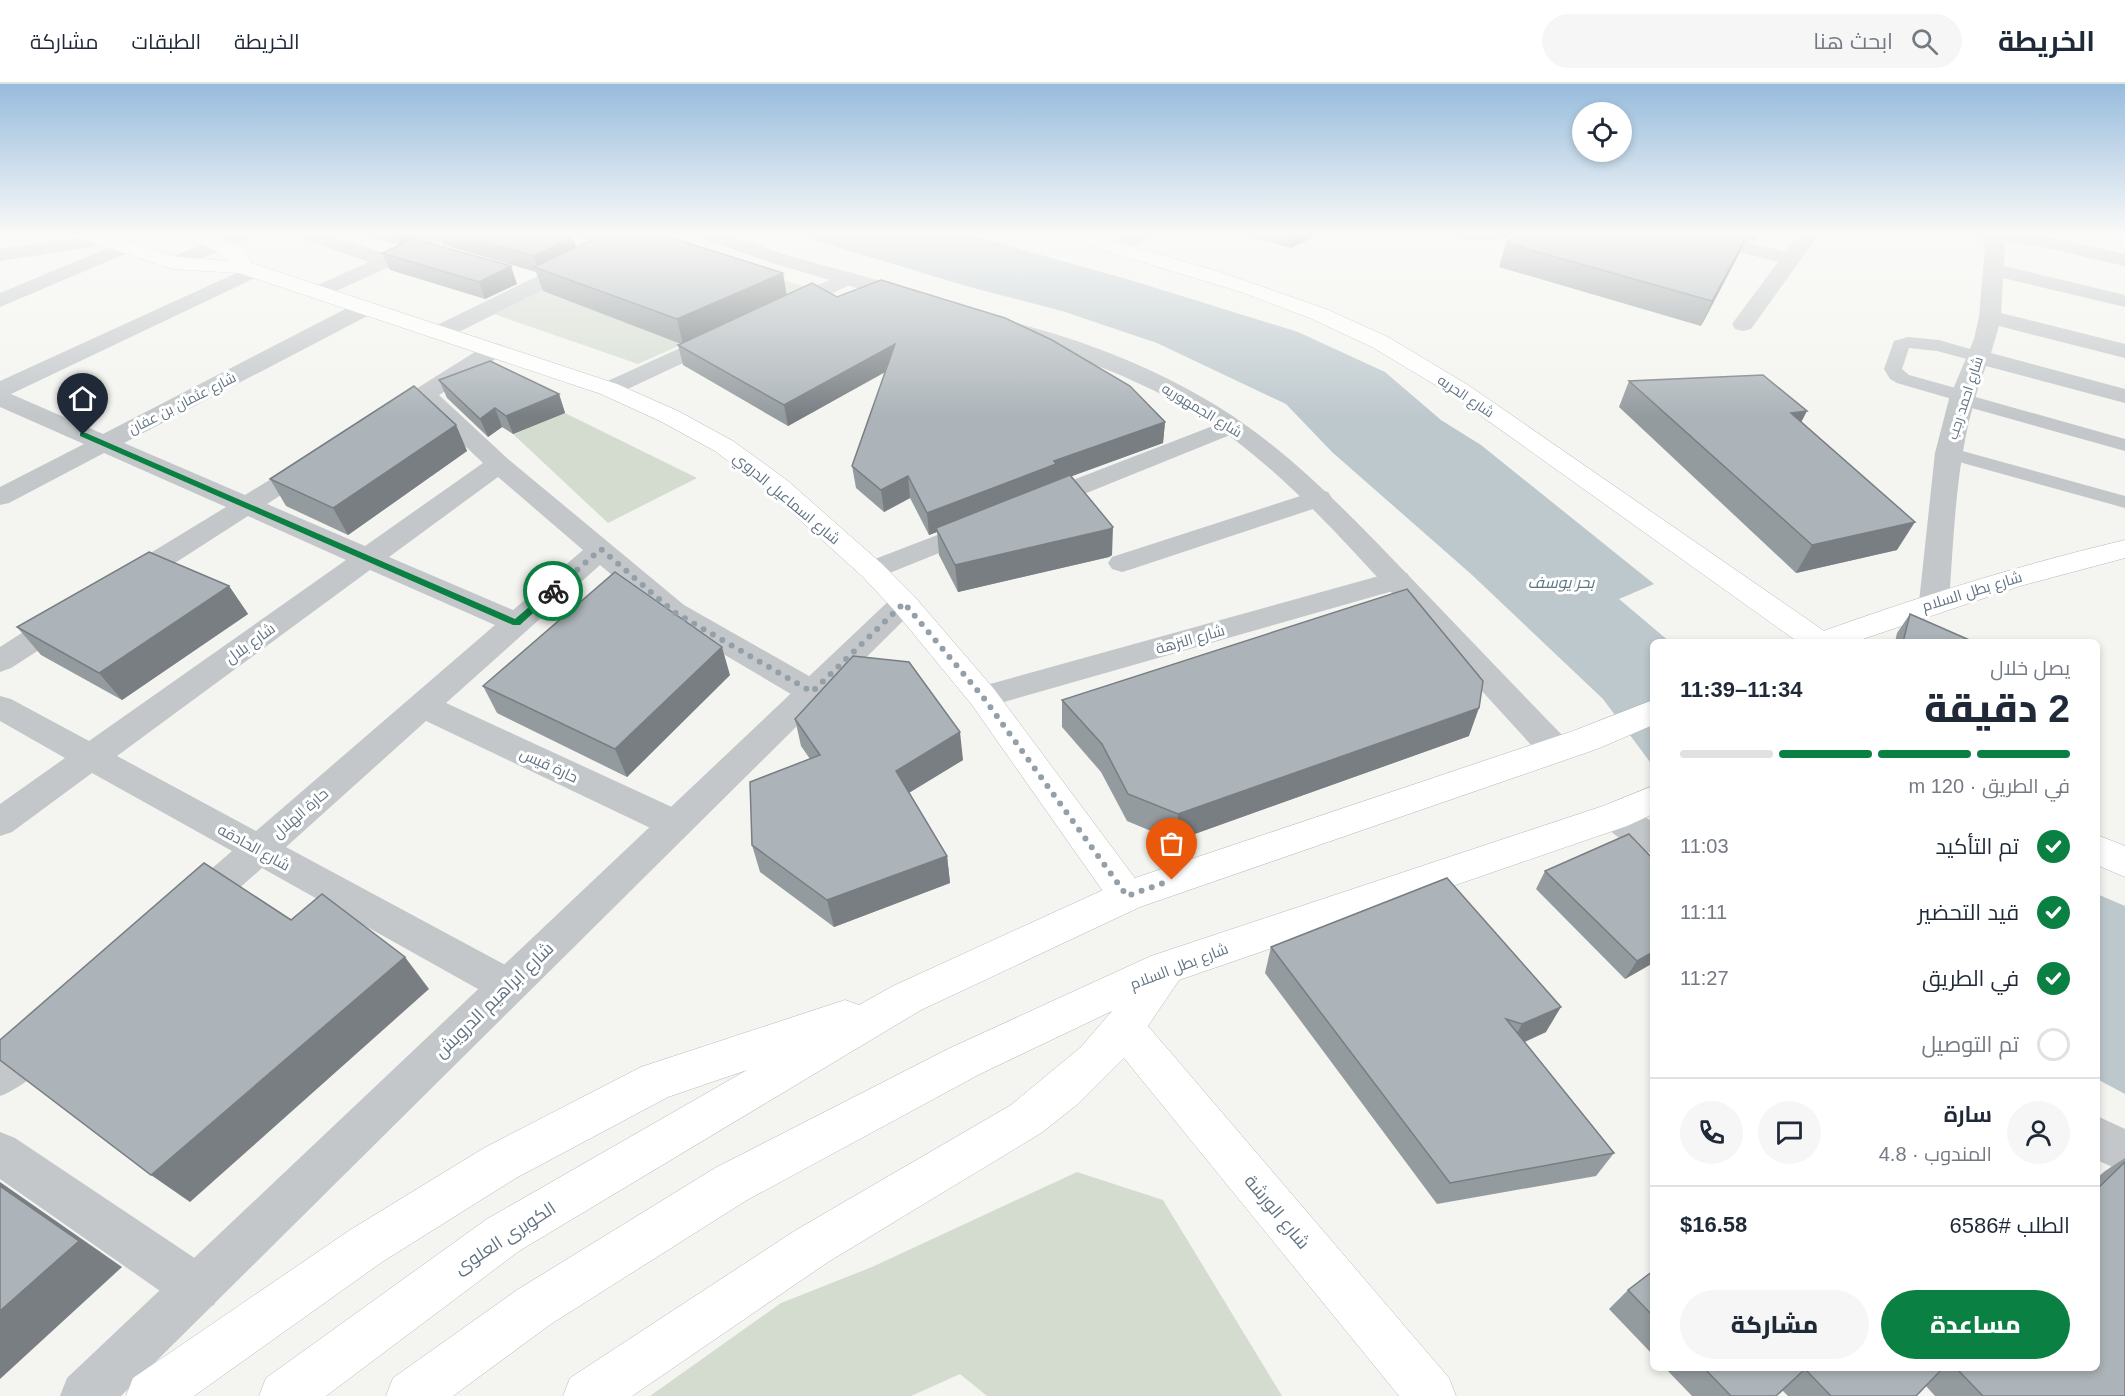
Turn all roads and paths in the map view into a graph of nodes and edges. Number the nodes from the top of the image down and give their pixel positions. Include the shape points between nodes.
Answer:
1 (194, 295) edge
2 (326, 295) edge
3 (515, 295) edge
4 (811, 295) edge
5 (906, 295) edge
6 (1268, 295) edge
7 (1764, 295) edge
8 (1992, 295) edge
9 (2101, 295) edge
10 (2125, 301) edge
11 (938, 305) edge
12 (365, 308) junction
13 (765, 316) edge
14 (1990, 317) junction
15 (994, 323) edge
16 (1743, 324) dead end
17 (744, 326) edge
18 (439, 333) junction
19 (494, 350) junction
20 (2125, 351) edge
21 (1978, 357) junction
22 (609, 389) junction
23 (0, 390) edge
24 (424, 394) junction
25 (2125, 396) edge
26 (0, 398) edge
27 (1962, 398) junction
28 (1231, 426) junction
29 (364, 432) edge
30 (104, 444) junction
31 (2125, 445) edge
32 (335, 450) edge
33 (1948, 453) junction
34 (499, 464) junction
35 (0, 497) edge
36 (1319, 498) junction
37 (2125, 502) edge
38 (246, 506) junction
39 (601, 549) junction
40 (2125, 549) edge
41 (368, 558) junction
42 (1122, 563) dead end
43 (872, 570) junction
44 (1397, 580) junction
45 (1935, 602) junction
46 (904, 603) junction
47 (516, 623) junction
48 (1817, 639) edge
49 (1830, 639) edge
50 (0, 661) edge
51 (812, 692) junction
52 (983, 697) junction
53 (423, 706) junction
54 (0, 708) edge
55 (1650, 713) edge
56 (1570, 744) junction
57 (91, 757) junction
58 (1650, 800) edge
59 (1615, 816) junction
60 (0, 822) edge
61 (675, 824) junction
62 (1650, 838) edge
63 (259, 849) junction
64 (2100, 850) edge
65 (2125, 862) edge
66 (1127, 896) junction
67 (170, 927) edge
68 (1166, 968) junction
69 (508, 986) junction
70 (907, 998) junction
71 (71, 1014) edge
72 (1124, 1028) junction
73 (0, 1077) edge
74 (2100, 1139) edge
75 (2125, 1152) edge
76 (0, 1153) edge
77 (197, 1288) junction
78 (85, 1396) edge
79 (152, 1396) edge
80 (284, 1396) edge
81 (411, 1396) edge
82 (588, 1396) edge
83 (1431, 1396) edge

1 - 23 street
2 - 12 main road, شارع اسماعيل الدروي
3 - 18 street
4 - 13 street
5 - 11 street
6 - 48 main road, شارع الحريه via 1354,329 1460,390
7 - 16 street
8 - 14 street, شارع احمد رجب
9 - 10 street
12 - 18 main road, شارع اسماعيل الدروي
12 - 30 street, شارع عثمان بن عفان
14 - 20 street
14 - 21 street, شارع احمد رجب
15 - 28 street, شارع الجمهوريه via 1119,366 1176,392
17 - 22 street
18 - 19 main road, شارع اسماعيل الدروي
19 - 22 main road, شارع اسماعيل الدروي
19 - 24 street
21 - 25 street
21 - 27 street, شارع احمد رجب
21 - 27 lane via 1922,342 1900,345 1893,369 1896,375
22 - 43 main road, شارع اسماعيل الدروي via 724,446 778,487
24 - 29 street
24 - 34 street
26 - 30 street
27 - 31 lane
27 - 33 street, شارع احمد رجب
28 - 36 street, شارع الجمهوريه
28 - 43 street
30 - 35 street, شارع عثمان بن عفان
30 - 38 street
32 - 38 street
33 - 37 lane
33 - 45 street, شارع احمد رجب
34 - 39 street
34 - 41 street, شارع بلال
36 - 42 street
36 - 44 street, شارع الجمهوريه
38 - 41 street
38 - 50 street
39 - 47 street, حارة الهلال
39 - 51 street via 674,612
40 - 45 main road, شارع بطل السلام via 2066,562
41 - 47 street
41 - 57 street, شارع بلال
43 - 46 main road, شارع اسماعيل الدروي
44 - 52 street, شارع النزهة
44 - 56 street, شارع الجمهوريه
45 - 49 main road, شارع بطل السلام
46 - 51 street, شارع ابراهيم الدرويش
46 - 52 main road, شارع اسماعيل الدروي
47 - 53 street, حارة الهلال
51 - 61 street, شارع ابراهيم الدرويش
52 - 66 main road, شارع اسماعيل الدروي
53 - 61 street, حارة قيس
53 - 63 street, حارة الهلال
54 - 57 street, شارع الحادقه
55 - 56 main road
56 - 66 main road
57 - 60 street, شارع بلال
57 - 63 street, شارع الحادقه
58 - 59 main road, شارع بطل السلام
59 - 62 street
59 - 68 main road, شارع بطل السلام
61 - 69 street, شارع ابراهيم الدرويش
63 - 67 street, حارة الهلال
63 - 69 street, شارع الحادقه
64 - 65 main road
66 - 70 main road
68 - 72 main road
68 - 81 main road, شارع بطل السلام via 964,1061 731,1184 534,1307
69 - 77 street, شارع ابراهيم الدرويش
70 - 79 main road via 656,1081 531,1147 366,1246
70 - 80 main road, الكوبرى العلوى via 503,1235
71 - 73 street
72 - 82 main road via 1096,1060 1026,1119 812,1246
72 - 83 main road, شارع الورشة
74 - 75 street
76 - 77 street
77 - 78 street, شارع ابراهيم الدرويش

